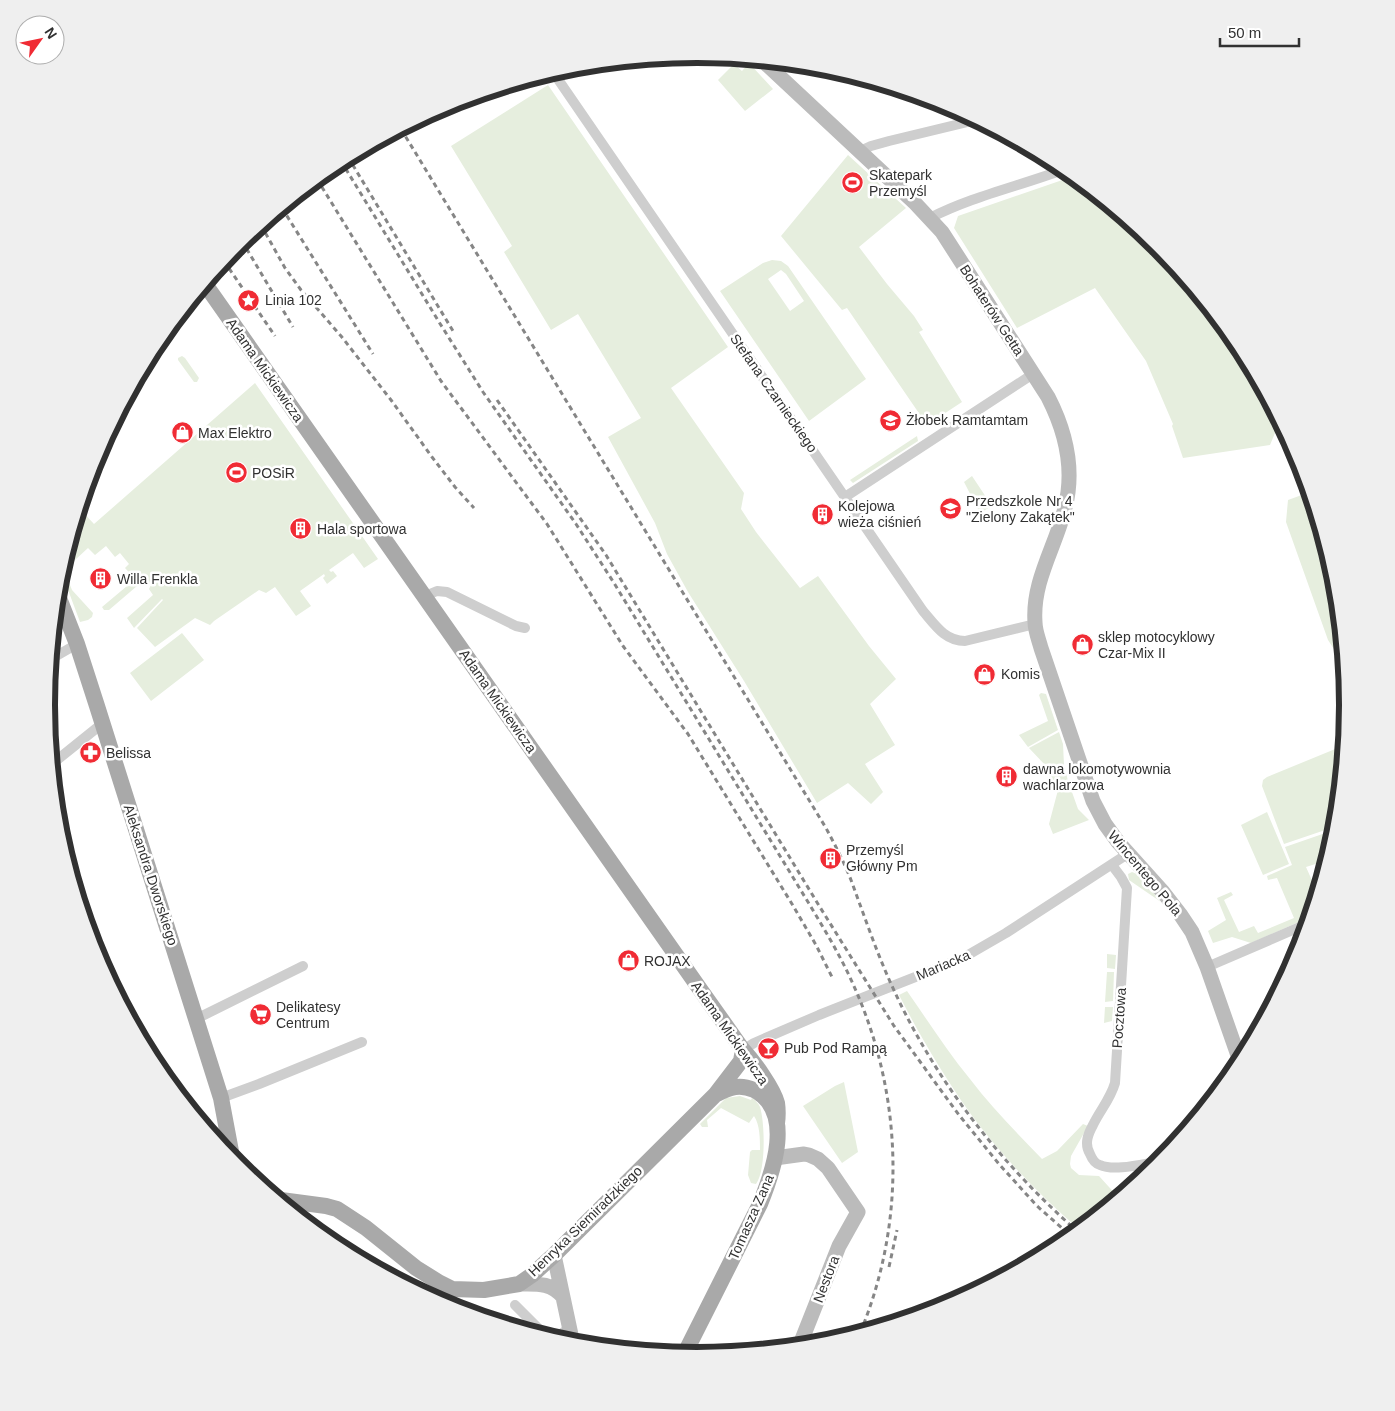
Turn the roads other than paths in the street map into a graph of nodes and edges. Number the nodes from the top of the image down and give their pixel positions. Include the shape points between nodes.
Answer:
1 (769, 67) edge
2 (558, 79) edge
3 (967, 122) edge
4 (860, 151) junction
5 (1055, 171) edge
6 (930, 218) junction
7 (208, 289) edge
8 (1033, 374) junction
9 (846, 497) junction
10 (425, 596) junction
11 (62, 607) edge
12 (1035, 624) junction
13 (525, 628) dead end
14 (77, 644) junction
15 (57, 656) edge
16 (103, 723) junction
17 (57, 760) edge
18 (1129, 854) junction
19 (1112, 865) junction
20 (1300, 928) edge
21 (303, 966) dead end
22 (1207, 967) junction
23 (196, 1019) junction
24 (362, 1042) dead end
25 (743, 1050) junction
26 (1239, 1050) edge
27 (715, 1095) junction
28 (221, 1098) junction
29 (778, 1122) junction
30 (231, 1147) edge
31 (775, 1158) junction
32 (1149, 1163) edge
33 (289, 1201) edge
34 (310, 1204) junction
35 (297, 1207) edge
36 (554, 1255) junction
37 (519, 1284) junction
38 (563, 1297) junction
39 (515, 1305) dead end
40 (538, 1328) edge
41 (572, 1336) edge
42 (802, 1340) edge
43 (688, 1348) edge

1 - 4 main road, Bohaterów Getta
2 - 9 street, Stefana Czarnieckiego
3 - 4 street
4 - 6 main road, Bohaterów Getta
5 - 6 street
6 - 8 main road, Bohaterów Getta
7 - 10 main road, Adama Mickiewicza
8 - 9 street
8 - 12 main road, Bohaterów Getta via 1058,416 1070,460 1066,508 1036,595
9 - 12 street, Stefana Czarnieckiego via 923,611 942,633 957,641 965,641
10 - 13 street via 437,591 446,592
10 - 25 main road, Adama Mickiewicza
11 - 14 main road, Aleksandra Dworskiego
12 - 18 main road, Wincentego Pola via 1093,801 1110,831
14 - 15 street
14 - 16 main road, Aleksandra Dworskiego
16 - 17 street
16 - 23 main road, Aleksandra Dworskiego
18 - 19 street, Mariacka
18 - 22 main road, Wincentego Pola via 1180,914 1192,932
19 - 25 street, Mariacka via 961,959 806,1020
19 - 32 street, Pocztowa via 1127,888 1115,1083 1086,1140 1092,1159 1099,1165 1110,1168
20 - 22 street
21 - 23 street
22 - 26 main road, Wincentego Pola
23 - 28 main road, Aleksandra Dworskiego
24 - 28 street
25 - 27 main road, Henryka Siemiradzkiego via 738,1066
25 - 29 main road, Adama Mickiewicza via 776,1102
27 - 29 main road via 735,1086 751,1089 768,1102
27 - 36 main road, Henryka Siemiradzkiego
28 - 30 main road, Aleksandra Dworskiego
29 - 31 main road, Tomasza Zana
31 - 42 main road, Nestora via 804,1154 818,1159 828,1168 858,1212 839,1246
31 - 43 main road, Tomasza Zana via 760,1204
33 - 34 main road, Henryka Siemiradzkiego
34 - 35 main road
34 - 37 main road, Henryka Siemiradzkiego via 337,1209 416,1268 452,1288 484,1290
36 - 37 main road, Henryka Siemiradzkiego
36 - 38 main road
37 - 38 main road via 546,1284
38 - 41 main road
39 - 40 street

